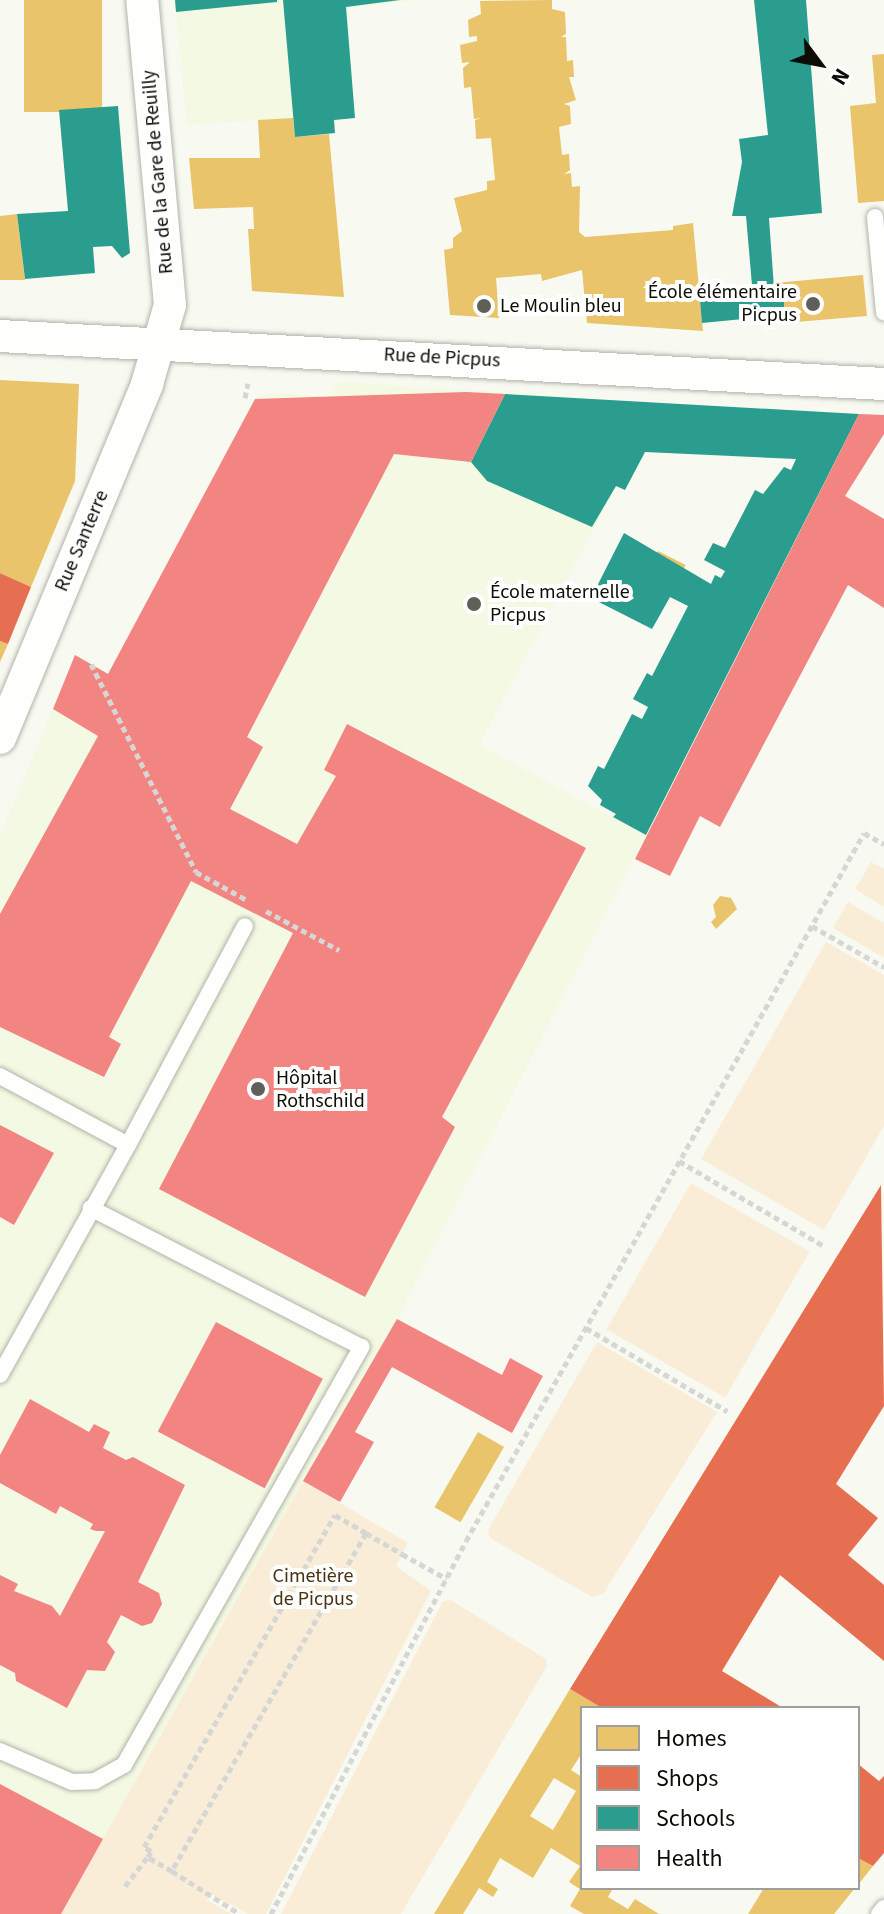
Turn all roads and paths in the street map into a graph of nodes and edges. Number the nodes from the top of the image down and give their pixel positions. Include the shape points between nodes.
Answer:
1 (142, 0) edge
2 (875, 217) dead end
3 (884, 313) edge
4 (0, 336) edge
5 (162, 344) junction
6 (884, 384) edge
7 (91, 664) dead end
8 (0, 738) edge
9 (884, 844) edge
10 (245, 926) dead end
11 (811, 926) junction
12 (339, 950) dead end
13 (884, 967) edge
14 (0, 1076) edge
15 (128, 1145) junction
16 (679, 1161) junction
17 (91, 1208) junction
18 (824, 1246) dead end
19 (586, 1328) junction
20 (0, 1375) edge
21 (727, 1411) dead end
22 (366, 1533) junction
23 (447, 1579) junction
24 (0, 1751) edge
25 (148, 1857) junction
26 (172, 1871) junction
27 (125, 1886) dead end
28 (884, 1908) edge
29 (240, 1914) edge
30 (271, 1914) edge
31 (879, 1914) edge

1 - 5 street, Rue de la Gare de Reuilly via 170,305
2 - 3 lane
4 - 5 street, Rue de Picpus
5 - 6 street, Rue de Picpus
5 - 8 street, Rue Santerre
7 - 12 path via 196,872
9 - 11 path via 864,833
10 - 15 lane
11 - 13 path
11 - 16 path
14 - 15 lane
15 - 17 lane
16 - 18 path
16 - 19 path
17 - 20 lane
17 - 24 lane via 361,1347 124,1765 95,1781 72,1782
19 - 21 path
19 - 23 path
22 - 23 path
22 - 25 path via 335,1515 144,1847 151,1851
22 - 26 path
23 - 30 path
25 - 26 path
25 - 27 path
26 - 29 path
28 - 31 lane

